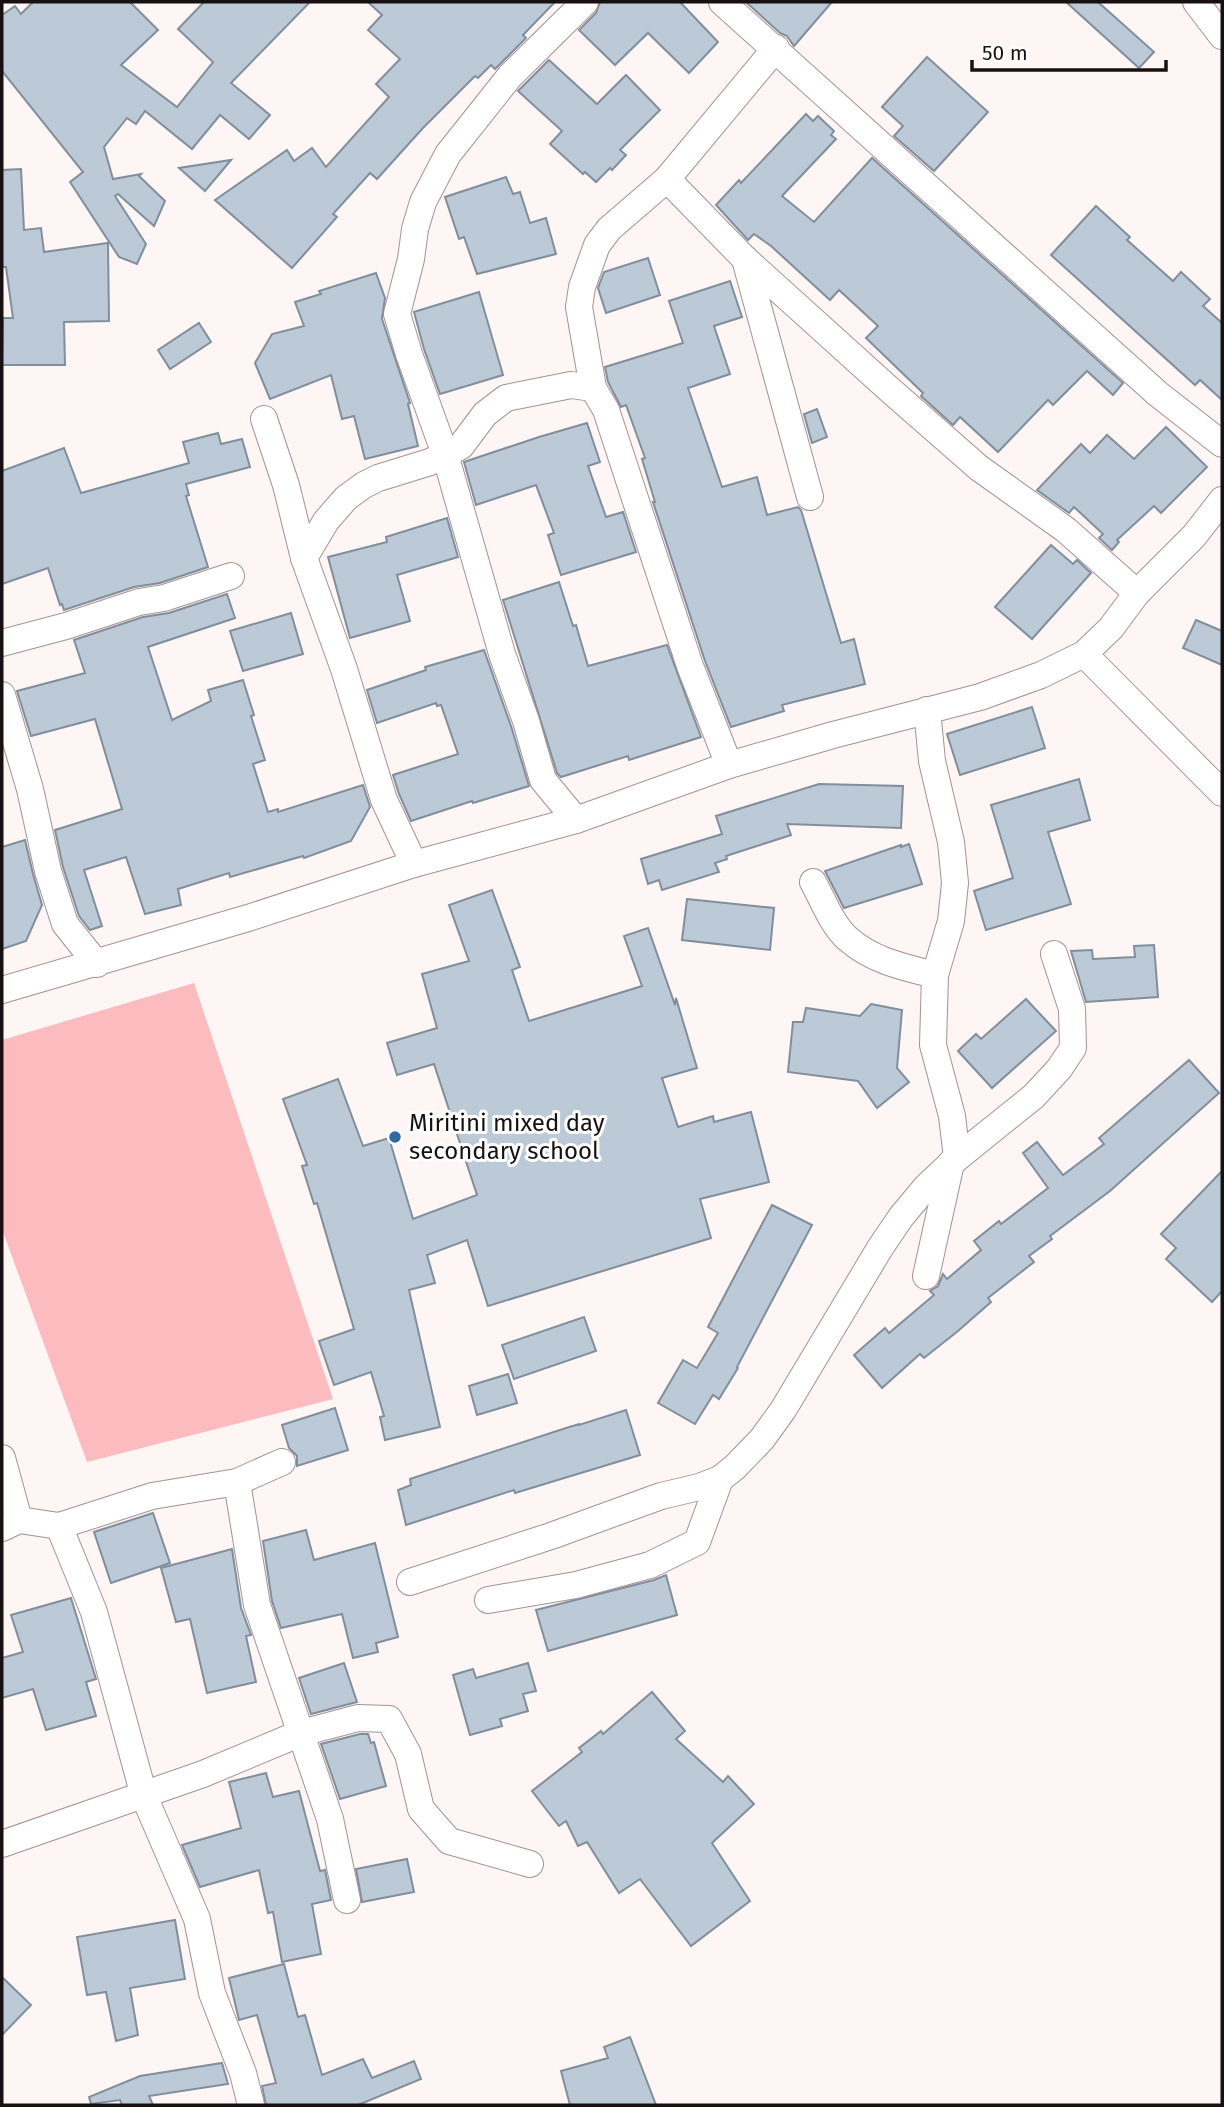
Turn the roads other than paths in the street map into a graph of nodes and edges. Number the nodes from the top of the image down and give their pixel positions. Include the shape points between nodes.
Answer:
1 (585, 2) edge
2 (722, 2) edge
3 (1196, 2) edge
4 (1222, 36) edge
5 (776, 48) junction
6 (667, 179) junction
7 (745, 259) junction
8 (593, 388) junction
9 (264, 419) dead end
10 (1222, 444) edge
11 (445, 454) junction
12 (810, 497) dead end
13 (1222, 500) edge
14 (304, 558) junction
15 (231, 576) dead end
16 (1138, 593) junction
17 (2, 643) edge
18 (1084, 654) junction
19 (2, 695) edge
20 (927, 710) junction
21 (729, 765) junction
22 (1222, 793) edge
23 (576, 820) junction
24 (414, 864) junction
25 (813, 882) dead end
26 (1054, 954) dead end
27 (97, 964) junction
28 (935, 975) junction
29 (2, 990) edge
30 (954, 1161) junction
31 (926, 1276) dead end
32 (2, 1458) edge
33 (282, 1462) dead end
34 (720, 1479) junction
35 (237, 1482) junction
36 (10, 1524) edge
37 (59, 1526) junction
38 (410, 1582) dead end
39 (488, 1600) dead end
40 (300, 1733) junction
41 (144, 1796) junction
42 (2, 1844) edge
43 (530, 1864) dead end
44 (347, 1900) dead end
45 (251, 2105) edge

1 - 11 street via 510,76 448,154 423,202 397,314
2 - 5 street
3 - 4 street
5 - 6 street
5 - 10 street via 1158,394
6 - 7 street
6 - 8 street via 609,229 590,263 579,307
7 - 12 street
7 - 16 street via 979,468 1066,530
8 - 11 street via 570,385 506,398 485,414 461,446
8 - 21 street via 606,410 690,666
9 - 14 street
11 - 14 street via 378,478 346,498
11 - 23 street via 543,780
13 - 16 street
14 - 24 street via 384,800
15 - 17 street
16 - 18 street
18 - 20 street via 980,697
18 - 22 street
19 - 27 street via 65,924
20 - 21 street
20 - 28 street via 955,883 951,921
21 - 23 street
23 - 24 street
24 - 27 street
25 - 28 street via 848,939 885,962
26 - 30 street via 1072,1009 1073,1048 1034,1096
27 - 29 street
28 - 30 street via 933,1045 952,1116
30 - 31 street
30 - 34 street via 901,1217 762,1439
32 - 36 street
33 - 35 street
34 - 38 street
34 - 39 street via 697,1542 650,1565 576,1585
35 - 37 street via 152,1496
35 - 40 street via 257,1605
36 - 37 street
37 - 41 street via 94,1612
40 - 41 street
40 - 43 street via 358,1718 388,1719 408,1754 421,1809 449,1841
40 - 44 street via 330,1819
41 - 42 street
41 - 45 street via 197,1919 212,1993

